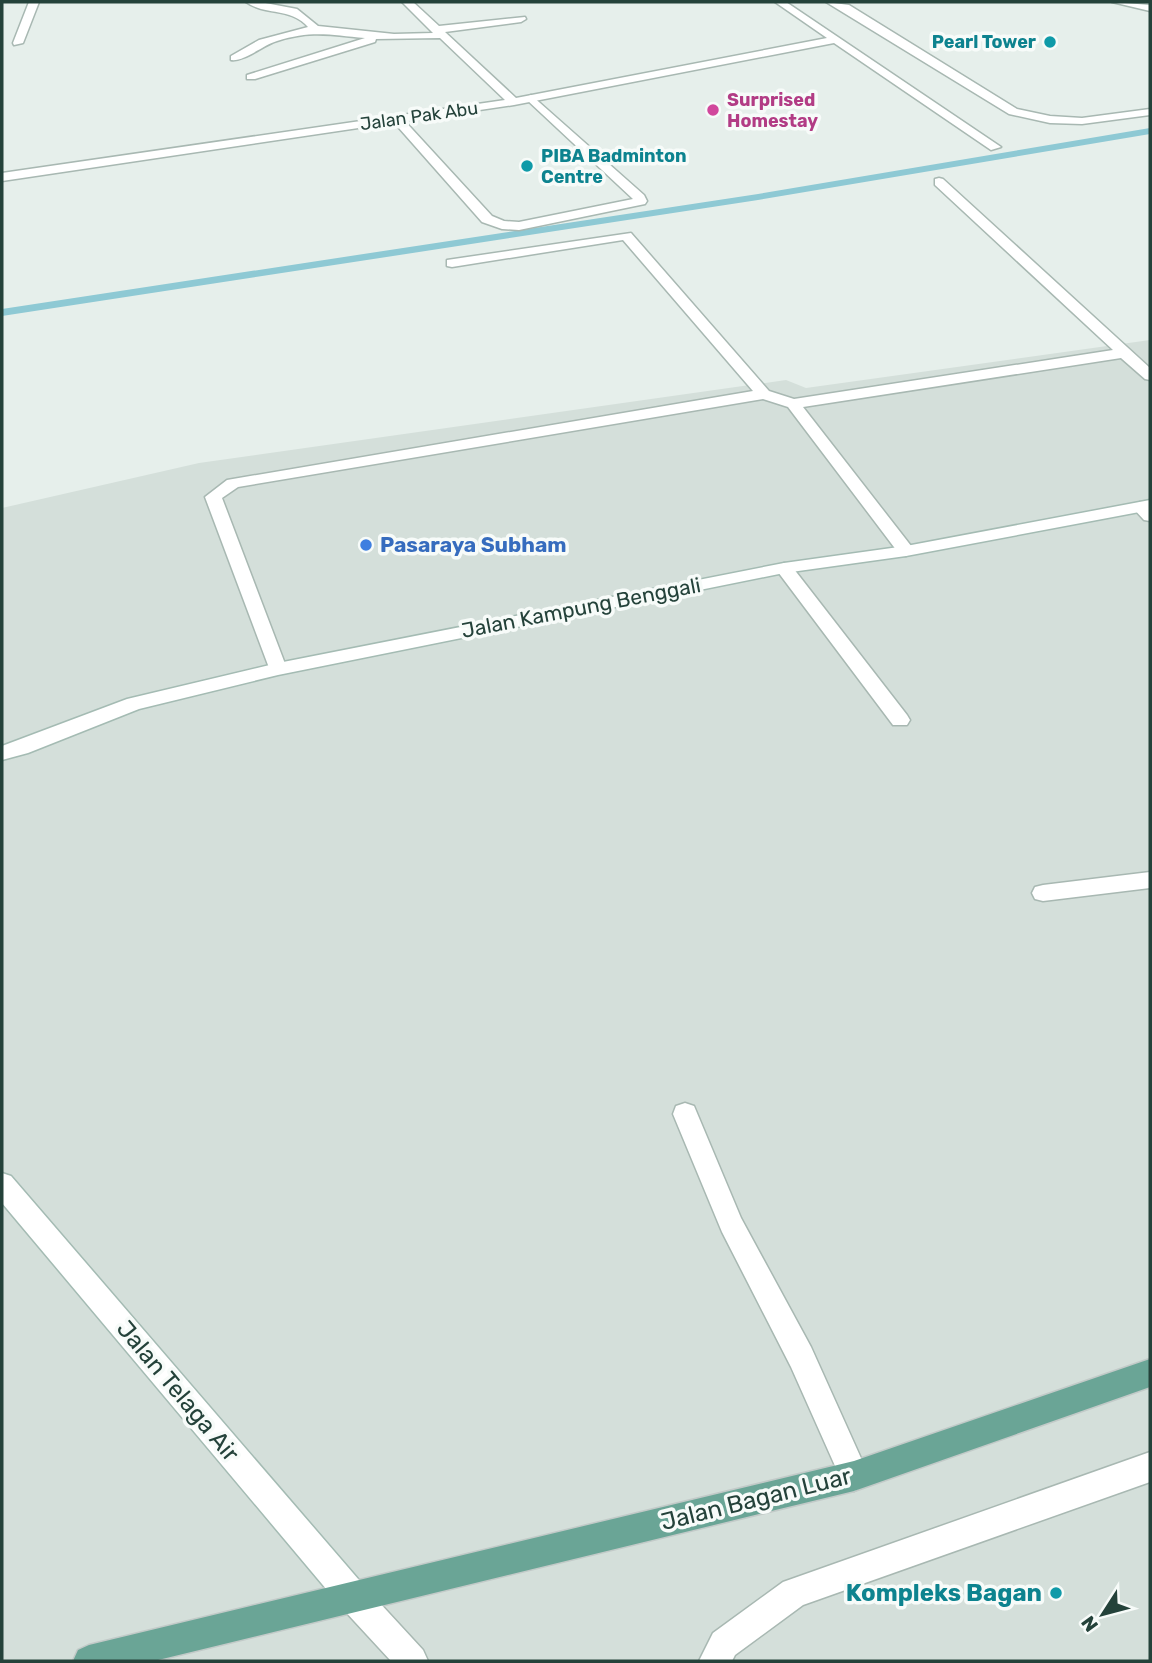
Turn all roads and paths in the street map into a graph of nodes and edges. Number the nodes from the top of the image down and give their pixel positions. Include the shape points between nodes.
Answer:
1 (34, 2) edge
2 (251, 2) edge
3 (407, 2) edge
4 (780, 2) edge
5 (831, 2) edge
6 (1117, 2) edge
7 (1150, 8) edge
8 (522, 19) dead end
9 (315, 30) junction
10 (438, 33) junction
11 (380, 37) junction
12 (834, 40) junction
13 (18, 43) dead end
14 (235, 58) dead end
15 (251, 77) dead end
16 (531, 98) junction
17 (514, 102) junction
18 (1150, 113) edge
19 (397, 119) junction
20 (995, 147) dead end
21 (2, 177) edge
22 (939, 181) dead end
23 (452, 263) dead end
24 (1123, 353) junction
25 (1150, 376) edge
26 (764, 394) junction
27 (793, 404) junction
28 (1147, 510) edge
29 (906, 551) junction
30 (784, 568) junction
31 (278, 669) junction
32 (900, 720) dead end
33 (11, 751) edge
34 (2, 760) edge
35 (1150, 880) edge
36 (1043, 893) dead end
37 (685, 1114) dead end
38 (2, 1185) edge
39 (1150, 1373) edge
40 (1150, 1467) edge
41 (855, 1476) junction
42 (354, 1598) junction
43 (89, 1661) edge
44 (412, 1661) edge
45 (715, 1661) edge

1 - 13 street
2 - 9 street via 305,10
3 - 10 street
4 - 12 street
5 - 18 street via 1013,112 1088,123
6 - 7 street
8 - 10 street
9 - 11 street
9 - 14 street via 269,39
10 - 11 street via 421,38
10 - 17 street
11 - 15 street
12 - 16 street, Jalan Pak Abu
12 - 20 street
16 - 17 street, Jalan Pak Abu
16 - 19 street via 641,201 519,226 502,225 487,219
17 - 19 street, Jalan Pak Abu
19 - 21 street, Jalan Pak Abu
22 - 24 street
23 - 26 street via 626,236
24 - 25 street
24 - 27 street
26 - 27 street
26 - 31 street via 233,483 213,497
27 - 29 street
28 - 29 street, Jalan Kampung Benggali
29 - 30 street, Jalan Kampung Benggali
30 - 31 street, Jalan Kampung Benggali
30 - 32 street
31 - 33 street, Jalan Kampung Benggali via 134,704
33 - 34 street, Jalan Kampung Benggali
35 - 36 street
37 - 41 street via 731,1224 801,1357
38 - 42 street, Jalan Telaga Air
39 - 41 main road, Jalan Bagan Luar
40 - 45 street via 794,1592 724,1644
41 - 42 main road, Jalan Bagan Luar
42 - 43 main road, Jalan Bagan Luar
42 - 44 street, Jalan Telaga Air

